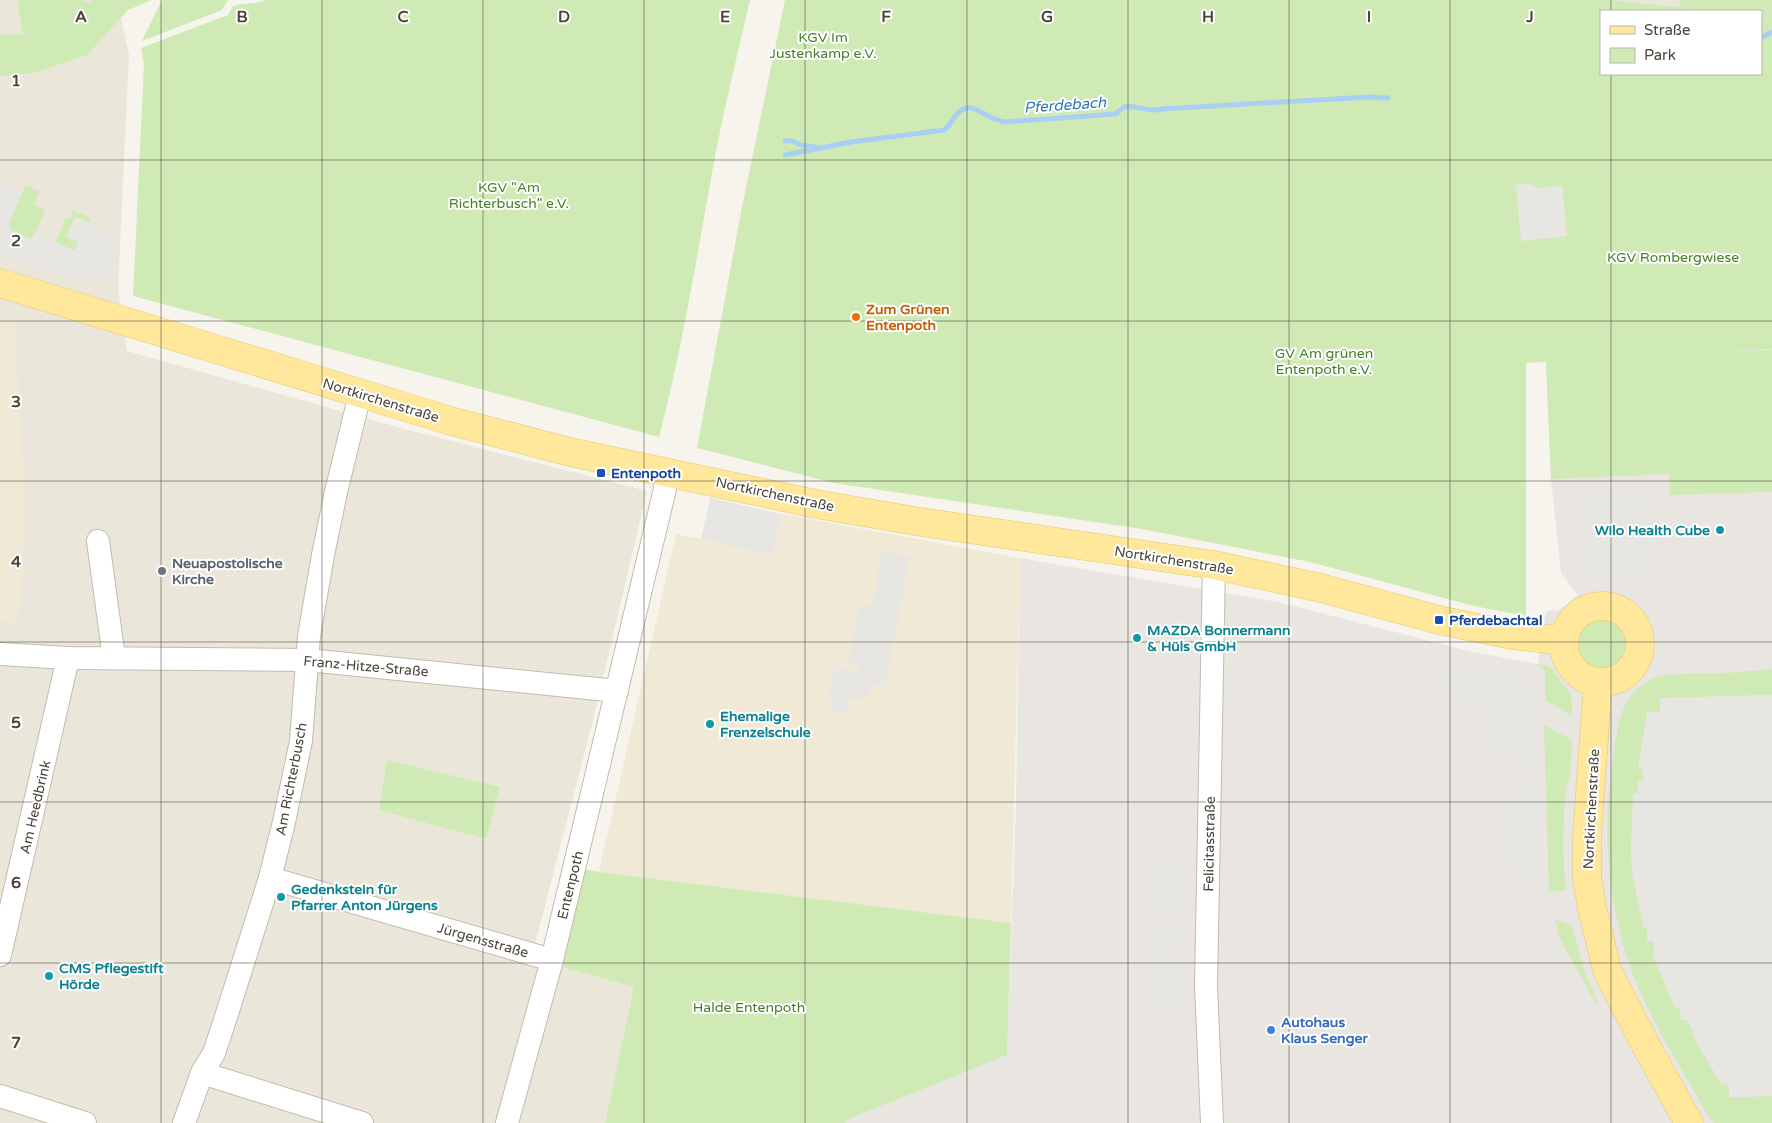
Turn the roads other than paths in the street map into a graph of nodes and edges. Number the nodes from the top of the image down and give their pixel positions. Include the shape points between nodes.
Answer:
1 (0, 283) edge
2 (360, 394) junction
3 (666, 471) junction
4 (98, 541) dead end
5 (1214, 565) junction
6 (1565, 641) junction
7 (0, 654) edge
8 (68, 658) junction
9 (114, 658) junction
10 (308, 660) junction
11 (1598, 682) junction
12 (618, 691) junction
13 (270, 878) junction
14 (0, 955) edge
15 (552, 960) junction
16 (202, 1073) junction
17 (0, 1096) edge
18 (86, 1123) edge
19 (184, 1123) edge
20 (362, 1123) edge
21 (507, 1123) edge
22 (1212, 1123) edge
23 (1689, 1123) edge

1 - 2 main road, Nortkirchenstraße
2 - 3 main road, Nortkirchenstraße via 536,444
2 - 10 street, Am Richterbusch via 323,555
3 - 5 main road, Nortkirchenstraße via 921,522
3 - 12 street, Entenpoth via 665,489
4 - 9 street
5 - 6 main road, Nortkirchenstraße via 1322,588 1440,620 1512,635
5 - 22 street, Felicitasstraße via 1206,986
6 - 11 main road via 1572,666 1579,674
6 - 11 main road via 1569,625 1585,610 1604,606 1614,608 1630,619 1636,627 1640,646 1635,664 1619,678
7 - 8 street, Franz-Hitze-Straße
8 - 9 street, Franz-Hitze-Straße
8 - 14 street, Am Heedbrink
9 - 10 street, Franz-Hitze-Straße
10 - 12 street, Franz-Hitze-Straße
10 - 13 street, Am Richterbusch via 300,742
11 - 23 main road, Nortkirchenstraße via 1586,836 1592,908 1607,970
12 - 15 street, Entenpoth
13 - 15 street, Jürgensstraße
13 - 16 street, Am Richterbusch via 214,1053
15 - 21 street, Entenpoth
16 - 19 street, Am Richterbusch
16 - 20 street
17 - 18 street

